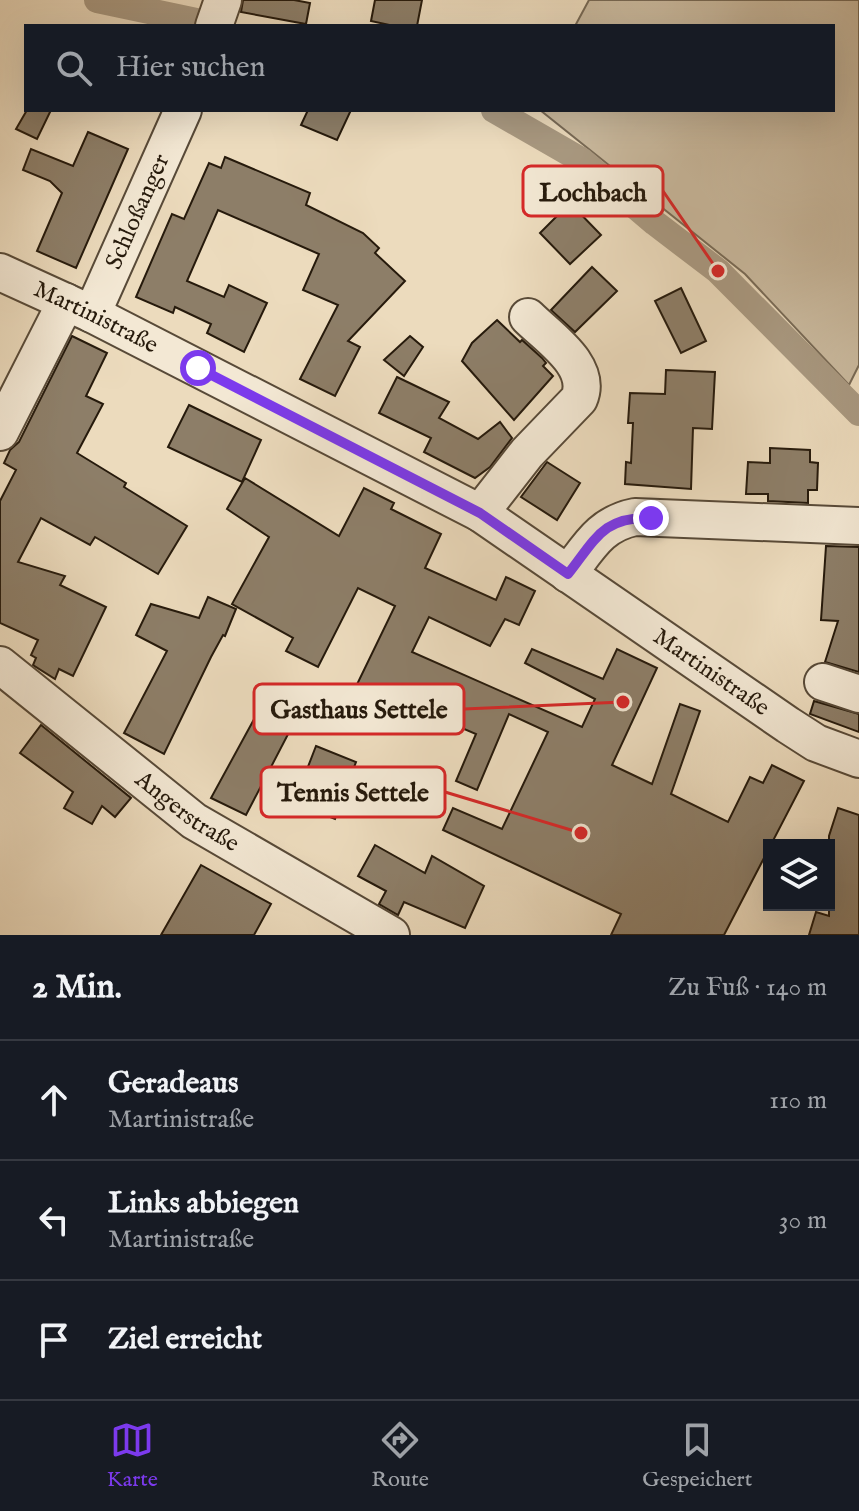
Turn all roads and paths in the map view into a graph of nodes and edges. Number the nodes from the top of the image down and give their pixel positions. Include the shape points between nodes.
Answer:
1 (182, 112) edge
2 (0, 272) edge
3 (79, 308) junction
4 (528, 317) dead end
5 (0, 432) edge
6 (480, 513) junction
7 (859, 526) edge
8 (568, 574) junction
9 (0, 665) edge
10 (823, 682) dead end
11 (859, 694) edge
12 (859, 759) edge
13 (391, 935) edge

1 - 3 street, Schloßanger
2 - 3 street, Martinistraße
3 - 5 street, Schloßanger
3 - 6 street, Martinistraße
4 - 6 street via 580,370 584,388
6 - 8 street, Martinistraße
7 - 8 street via 635,517 602,530
8 - 12 street, Martinistraße via 806,737
9 - 13 street, Angerstraße via 194,821
10 - 11 street

